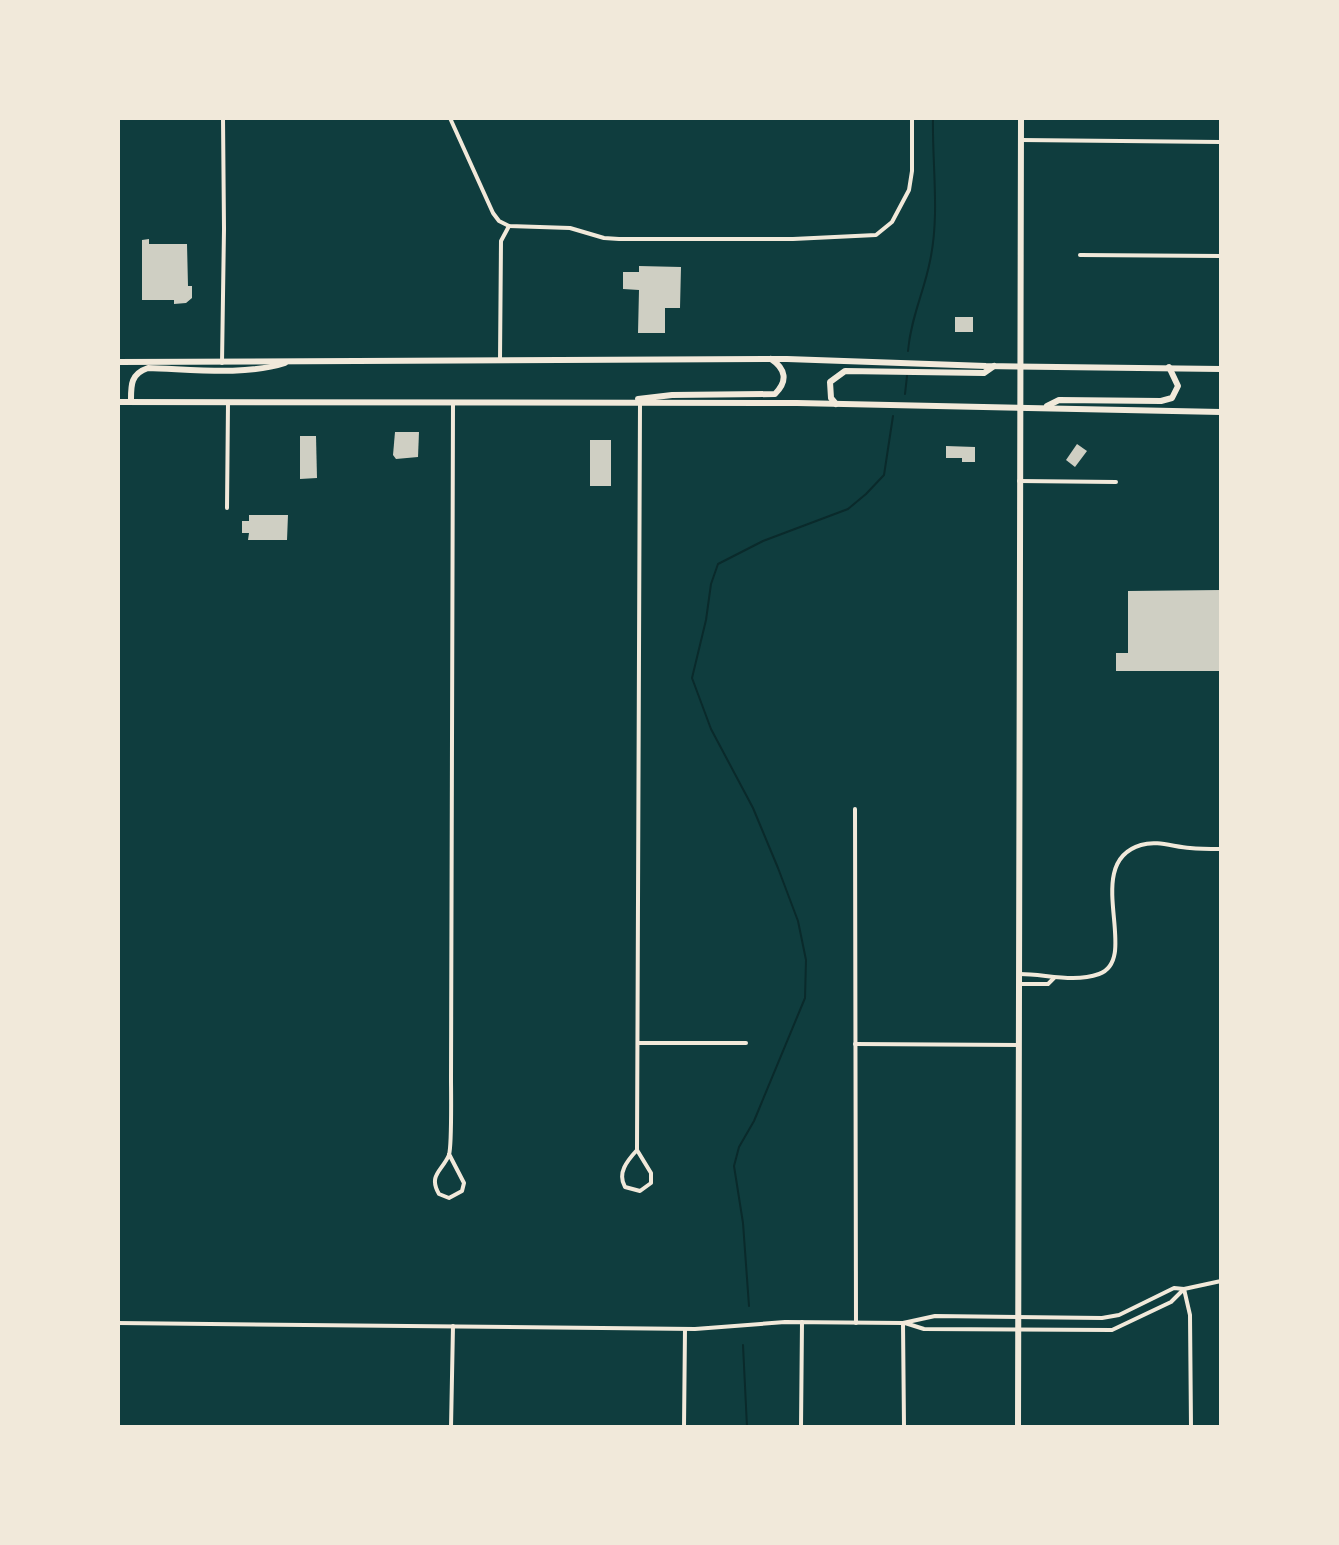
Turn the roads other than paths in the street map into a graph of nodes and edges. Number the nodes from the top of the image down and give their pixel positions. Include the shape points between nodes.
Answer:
1 (223, 118) edge
2 (450, 118) edge
3 (912, 118) edge
4 (1021, 118) edge
5 (1021, 140) junction
6 (1221, 142) edge
7 (509, 226) junction
8 (1080, 255) dead end
9 (1221, 256) edge
10 (771, 359) junction
11 (500, 360) junction
12 (290, 361) junction
13 (118, 362) edge
14 (222, 363) junction
15 (1019, 365) junction
16 (994, 366) junction
17 (1169, 367) junction
18 (1221, 369) edge
19 (118, 402) edge
20 (131, 402) junction
21 (228, 403) junction
22 (453, 403) junction
23 (619, 403) junction
24 (640, 403) junction
25 (836, 404) junction
26 (1020, 408) junction
27 (1044, 408) junction
28 (1221, 412) edge
29 (1019, 481) junction
30 (1116, 482) dead end
31 (227, 508) dead end
32 (855, 809) dead end
33 (1221, 849) edge
34 (1019, 974) junction
35 (1054, 978) junction
36 (1019, 984) junction
37 (638, 1043) junction
38 (746, 1043) dead end
39 (855, 1044) junction
40 (1019, 1045) junction
41 (637, 1150) junction
42 (449, 1154) junction
43 (1221, 1281) edge
44 (1184, 1289) junction
45 (1017, 1318) junction
46 (802, 1322) junction
47 (118, 1323) edge
48 (856, 1323) junction
49 (903, 1323) junction
50 (453, 1326) junction
51 (685, 1329) junction
52 (1017, 1330) junction
53 (451, 1427) edge
54 (684, 1427) edge
55 (801, 1427) edge
56 (904, 1427) edge
57 (1018, 1427) edge
58 (1191, 1427) edge

1 - 14 street
2 - 7 street via 493,213
3 - 7 street via 909,190 892,222 871,237 619,239 570,228
4 - 5 main road
5 - 6 street
5 - 15 main road
7 - 11 street via 501,241
8 - 9 street
10 - 11 main road
10 - 16 main road
10 - 23 main road via 784,377 775,394 672,395
11 - 12 main road
12 - 14 main road
12 - 20 main road via 271,368 148,368 133,379
13 - 14 main road
15 - 16 main road
15 - 17 main road
15 - 26 main road
16 - 25 main road via 984,373 845,371 830,382
17 - 18 main road
17 - 27 main road via 1178,386 1172,398 1059,400
19 - 20 main road
20 - 21 main road
21 - 22 main road
21 - 31 street
22 - 23 main road
22 - 42 street
23 - 24 main road
24 - 25 main road
24 - 37 street
25 - 26 main road
26 - 27 main road
26 - 29 main road
27 - 28 main road
29 - 30 street
29 - 34 main road
32 - 39 street
33 - 35 street via 1156,843 1132,849 1114,870 1115,945 1110,966 1095,975
34 - 35 street
34 - 36 main road
35 - 36 street via 1048,984
36 - 40 main road
37 - 38 street
37 - 41 street
39 - 40 street
39 - 48 street
40 - 45 main road
41 - 41 street via 623,1169 622,1183 640,1191 651,1183 651,1173
42 - 42 street via 436,1171 434,1184 449,1198 462,1191 464,1183
43 - 44 street
44 - 45 street via 1165,1291 1110,1318
44 - 52 street via 1171,1302 1112,1330
44 - 58 street via 1190,1315
45 - 49 street via 935,1316
45 - 52 main road
46 - 48 street
46 - 51 street
46 - 55 street
47 - 50 street
48 - 49 street
49 - 52 street via 924,1329
49 - 56 street
50 - 51 street
50 - 53 street
51 - 54 street
52 - 57 main road

